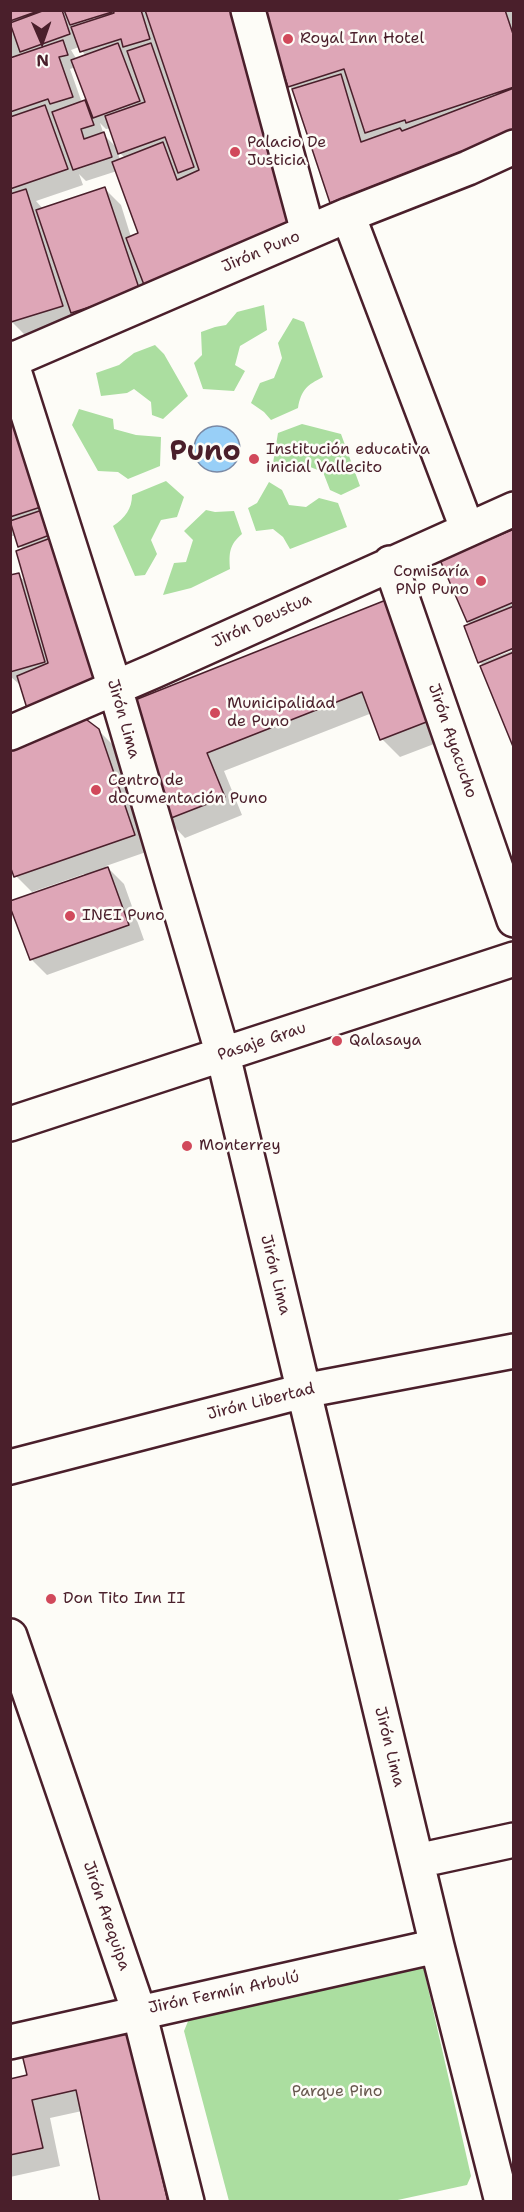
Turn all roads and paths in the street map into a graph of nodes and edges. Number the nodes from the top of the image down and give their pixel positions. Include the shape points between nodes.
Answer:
1 (248, 10) edge
2 (513, 147) edge
3 (348, 214) junction
4 (308, 232) junction
5 (11, 360) edge
6 (513, 508) edge
7 (467, 528) junction
8 (390, 563) junction
9 (114, 688) junction
10 (10, 733) edge
11 (513, 920) edge
12 (513, 959) edge
13 (223, 1055) junction
14 (10, 1124) edge
15 (513, 1351) edge
16 (303, 1391) junction
17 (10, 1467) edge
18 (10, 1636) edge
19 (513, 1840) edge
20 (417, 1861) junction
21 (437, 1946) junction
22 (139, 2012) junction
23 (10, 2042) edge
24 (188, 2202) edge
25 (502, 2202) edge

1 - 4 street
2 - 3 street, Jirón Puno
3 - 4 street, Jirón Puno
3 - 7 street
4 - 5 street, Jirón Puno
5 - 9 street, Jirón Lima
6 - 7 street, Jirón Deustua
7 - 8 street, Jirón Deustua
8 - 9 street, Jirón Deustua
8 - 11 street, Jirón Ayacucho
9 - 10 street, Jirón Deustua
9 - 13 street, Jirón Lima
12 - 13 street, Pasaje Grau
13 - 14 street, Pasaje Grau
13 - 16 street, Jirón Lima
15 - 16 street, Jirón Libertad
16 - 17 street, Jirón Libertad
16 - 20 street, Jirón Lima
18 - 22 street, Jirón Arequipa
19 - 20 street
20 - 21 street, Jirón Lima
21 - 22 street, Jirón Fermín Arbulú
21 - 25 street, Jirón Lima
22 - 23 street, Jirón Fermín Arbulú
22 - 24 street, Jirón Arequipa

